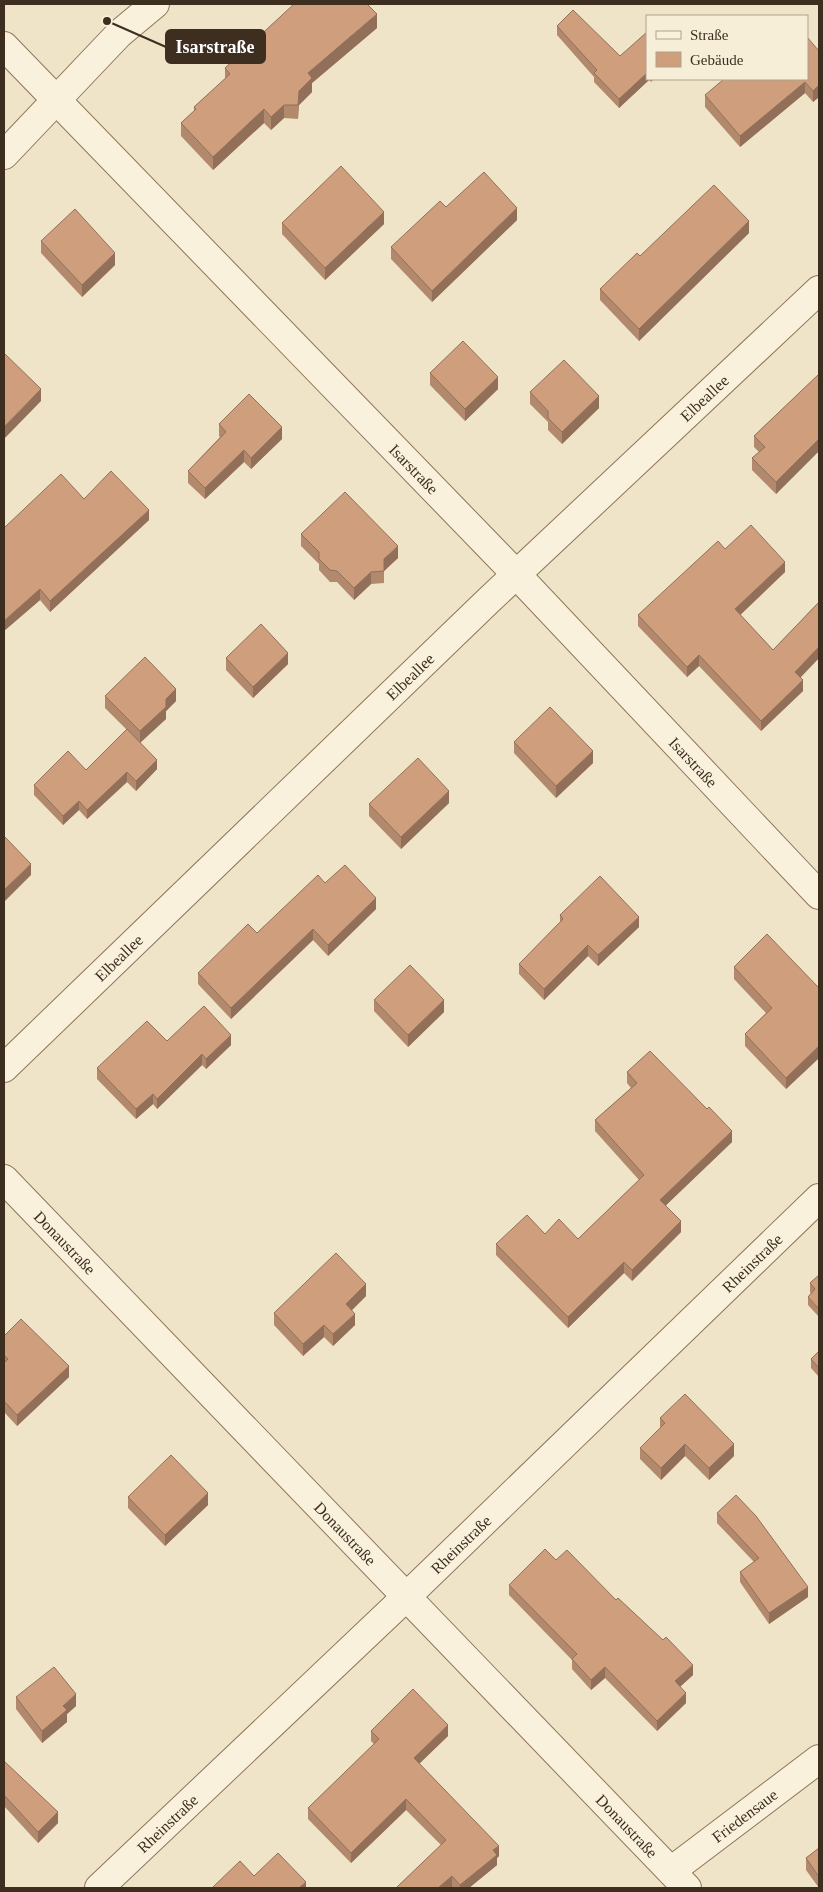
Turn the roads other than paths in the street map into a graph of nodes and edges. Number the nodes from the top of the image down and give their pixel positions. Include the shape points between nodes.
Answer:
1 (155, 4) edge
2 (4, 46) edge
3 (55, 100) junction
4 (4, 155) edge
5 (819, 290) edge
6 (516, 574) junction
7 (819, 895) edge
8 (4, 1068) edge
9 (4, 1179) edge
10 (819, 1198) edge
11 (406, 1598) junction
12 (819, 1759) edge
13 (679, 1880) edge
14 (99, 1888) edge

1 - 3 street via 119,34
2 - 3 street, Isarstraße
3 - 4 street
3 - 6 street, Isarstraße
5 - 6 street, Elbeallee
6 - 7 street, Isarstraße
6 - 8 street, Elbeallee
9 - 11 street, Donaustraße
10 - 11 street, Rheinstraße
11 - 13 street, Donaustraße
11 - 14 street, Rheinstraße
12 - 13 street, Friedensaue

